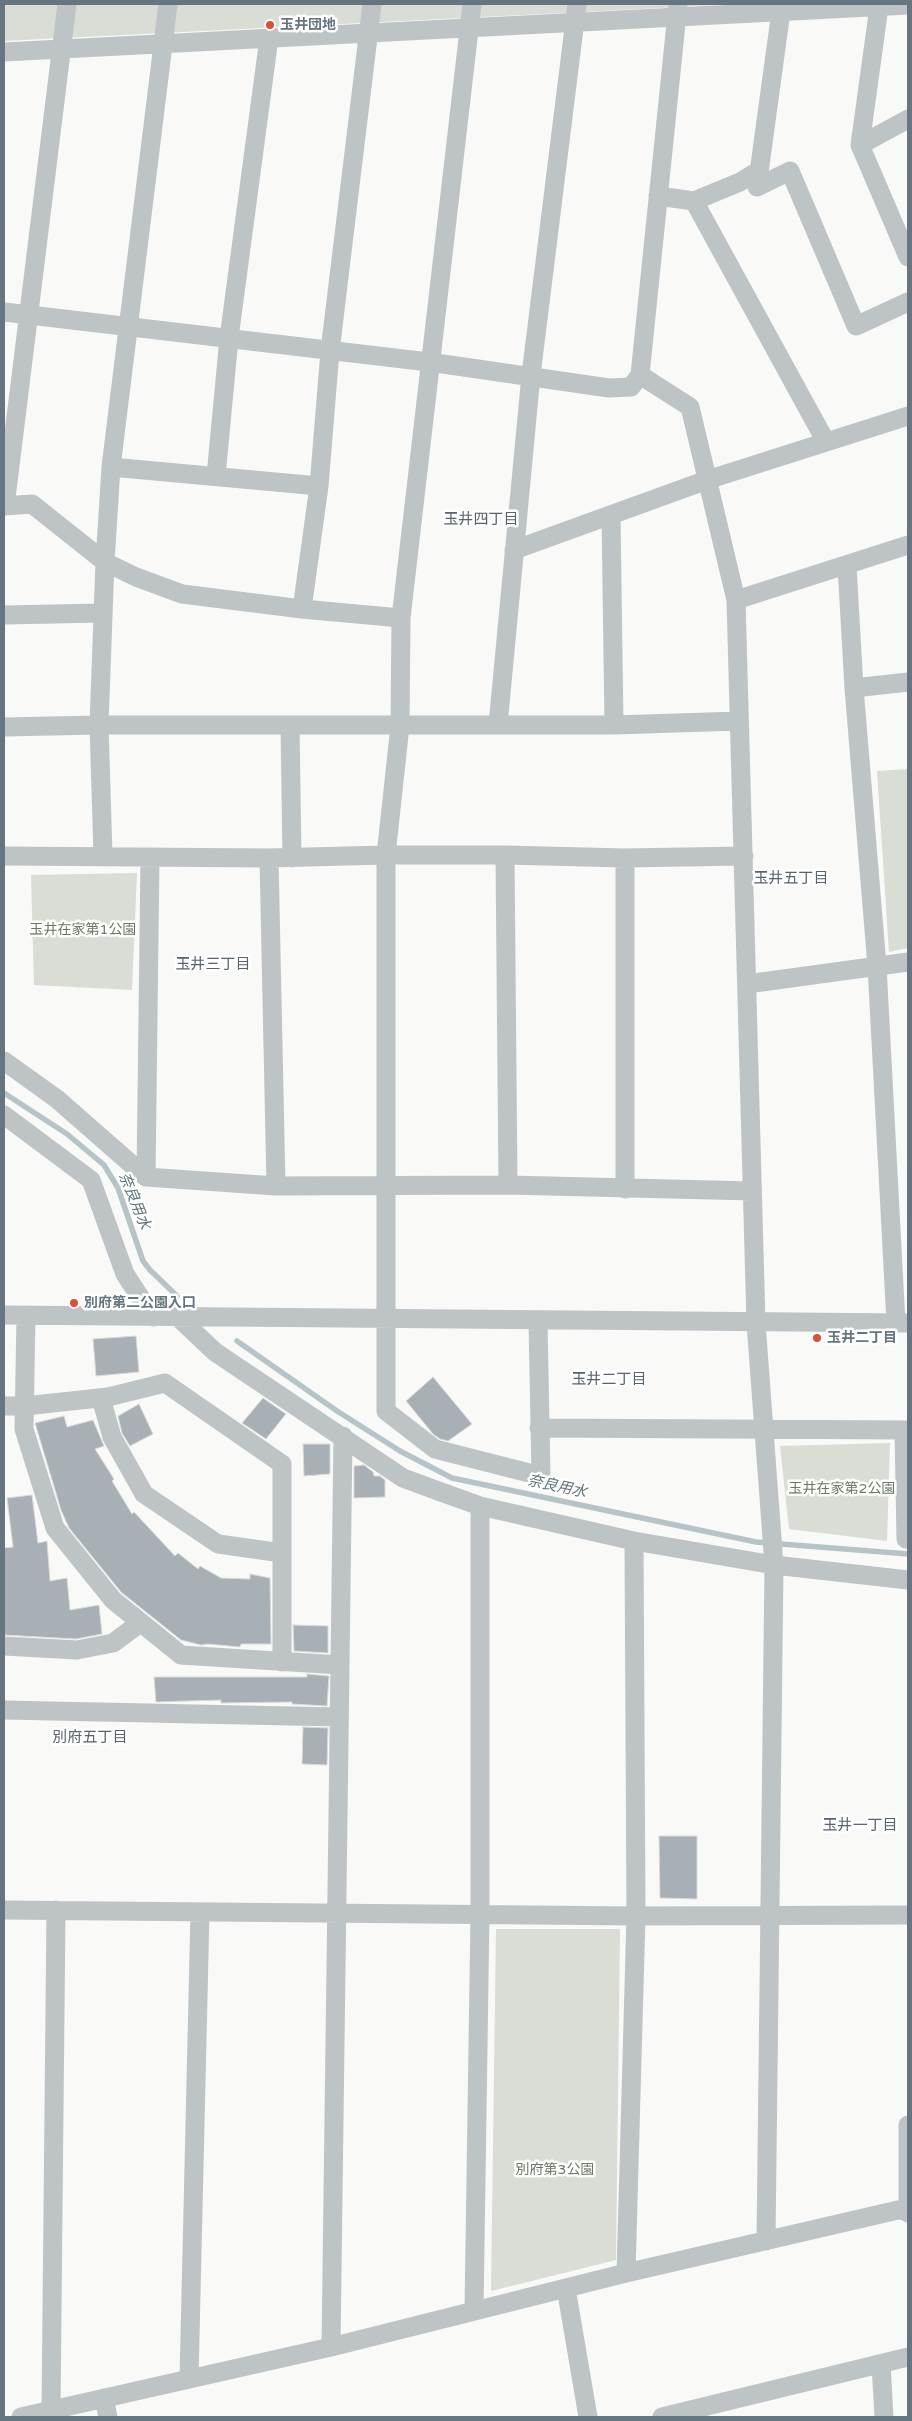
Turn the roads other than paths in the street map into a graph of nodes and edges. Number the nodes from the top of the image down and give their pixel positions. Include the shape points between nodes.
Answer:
1 (67, 4) edge
2 (168, 4) edge
3 (372, 4) edge
4 (472, 4) edge
5 (908, 5) edge
6 (879, 7) junction
7 (781, 8) edge
8 (677, 10) edge
9 (576, 13) edge
10 (469, 28) junction
11 (368, 33) junction
12 (269, 38) junction
13 (163, 43) junction
14 (62, 48) junction
15 (4, 52) edge
16 (907, 123) edge
17 (860, 145) junction
18 (757, 187) junction
19 (658, 196) junction
20 (694, 201) junction
21 (908, 257) edge
22 (908, 302) edge
23 (4, 312) edge
24 (28, 314) junction
25 (128, 326) junction
26 (229, 338) junction
27 (330, 350) junction
28 (429, 362) junction
29 (531, 375) junction
30 (640, 375) junction
31 (908, 416) edge
32 (826, 442) junction
33 (111, 467) junction
34 (216, 476) junction
35 (707, 480) junction
36 (319, 486) junction
37 (5, 506) edge
38 (611, 515) junction
39 (908, 545) edge
40 (514, 550) junction
41 (105, 562) junction
42 (847, 566) junction
43 (736, 600) junction
44 (302, 609) junction
45 (103, 613) junction
46 (4, 615) edge
47 (401, 618) junction
48 (908, 682) edge
49 (854, 688) junction
50 (739, 721) junction
51 (99, 724) junction
52 (290, 725) junction
53 (498, 725) junction
54 (614, 725) junction
55 (400, 726) junction
56 (4, 727) edge
57 (102, 855) junction
58 (386, 855) junction
59 (505, 855) junction
60 (4, 856) edge
61 (744, 856) junction
62 (150, 857) junction
63 (269, 858) junction
64 (292, 858) junction
65 (625, 858) junction
66 (908, 962) edge
67 (877, 966) junction
68 (747, 984) junction
69 (4, 1061) edge
70 (4, 1115) edge
71 (146, 1177) junction
72 (508, 1185) junction
73 (276, 1186) junction
74 (387, 1186) junction
75 (625, 1189) junction
76 (752, 1191) junction
77 (4, 1315) edge
78 (26, 1316) junction
79 (153, 1317) junction
80 (178, 1317) junction
81 (385, 1320) junction
82 (538, 1321) junction
83 (756, 1323) junction
84 (902, 1323) edge
85 (101, 1398) junction
86 (4, 1406) edge
87 (25, 1406) junction
88 (539, 1428) junction
89 (763, 1429) junction
90 (906, 1430) edge
91 (343, 1436) junction
92 (480, 1506) junction
93 (908, 1539) edge
94 (634, 1541) junction
95 (282, 1553) junction
96 (774, 1565) junction
97 (908, 1580) edge
98 (140, 1622) junction
99 (4, 1646) edge
100 (282, 1662) junction
101 (340, 1665) junction
102 (4, 1710) edge
103 (339, 1717) junction
104 (4, 1910) edge
105 (56, 1910) junction
106 (200, 1912) junction
107 (337, 1913) junction
108 (480, 1915) junction
109 (769, 1915) junction
110 (636, 1916) junction
111 (908, 1916) edge
112 (908, 2125) edge
113 (908, 2211) edge
114 (766, 2240) junction
115 (626, 2272) junction
116 (566, 2288) junction
117 (474, 2310) junction
118 (331, 2347) junction
119 (908, 2357) edge
120 (881, 2364) junction
121 (189, 2379) junction
122 (104, 2398) junction
123 (51, 2410) junction
124 (21, 2417) edge
125 (108, 2417) edge
126 (588, 2417) edge
127 (662, 2417) edge
128 (884, 2417) edge

1 - 14 street
2 - 13 street
3 - 11 street
4 - 10 street
5 - 6 street
6 - 7 street
6 - 17 street
7 - 8 street
7 - 18 street
8 - 9 street
8 - 19 street
9 - 10 street
9 - 29 street
10 - 11 street
10 - 28 street
11 - 12 street
11 - 27 street
12 - 13 street
12 - 26 street
13 - 14 street
13 - 25 street
14 - 15 street
14 - 24 street
16 - 17 street
17 - 21 street
18 - 20 street via 753,174
18 - 22 street via 790,171 856,326
19 - 20 street
19 - 30 street
20 - 32 street
23 - 24 street
24 - 25 street
24 - 37 street
25 - 26 street
25 - 33 street
26 - 27 street
26 - 34 street
27 - 28 street
27 - 36 street
28 - 29 street
28 - 47 street
29 - 30 street via 609,388 631,387
29 - 40 street
30 - 35 street via 690,407
31 - 32 street
32 - 35 street
33 - 34 street
33 - 41 street
34 - 36 street
35 - 38 street
35 - 43 street
36 - 44 street
37 - 41 street via 32,504
38 - 40 street
38 - 54 street
39 - 42 street
40 - 53 street
41 - 44 street via 182,594
41 - 45 street
42 - 43 street
42 - 49 street
43 - 50 street
44 - 47 street
45 - 46 street
45 - 51 street
47 - 55 street
48 - 49 street
49 - 67 street
50 - 54 street
50 - 61 street
51 - 52 street
51 - 56 street
51 - 57 street
52 - 55 street
52 - 64 street
53 - 54 street
53 - 55 street
55 - 58 street
57 - 60 street
57 - 62 street
58 - 59 street
58 - 64 street
58 - 74 street
59 - 65 street
59 - 72 street
61 - 65 street
61 - 68 street
62 - 63 street
62 - 71 street
63 - 64 street
63 - 73 street
65 - 75 street
66 - 67 street
67 - 68 street
67 - 84 street
68 - 76 street
69 - 71 street via 57,1099
70 - 79 street via 92,1180 125,1274
71 - 73 street
72 - 74 street
72 - 75 street
73 - 74 street
74 - 81 street
75 - 76 street
76 - 83 street
77 - 78 street
78 - 79 street
78 - 87 street
79 - 80 street
80 - 81 street
80 - 91 street via 215,1352
81 - 82 street
81 - 88 street via 386,1410 435,1449 541,1476
82 - 83 street
82 - 88 street
83 - 84 street
83 - 89 street
85 - 87 street
85 - 95 street via 112,1437 144,1494 218,1544
85 - 95 street via 165,1383 282,1464
86 - 87 street
87 - 98 street via 24,1429 55,1528 112,1600
88 - 89 street
89 - 90 street
89 - 96 street
90 - 93 street
91 - 92 street via 403,1478
91 - 101 street
92 - 94 street
92 - 108 street
94 - 96 street
94 - 110 street
95 - 100 street
96 - 97 street
96 - 109 street
98 - 99 street via 113,1643 77,1650
98 - 100 street via 181,1655
100 - 101 street
101 - 103 street
102 - 103 street
103 - 107 street
104 - 105 street
105 - 106 street
105 - 123 street
106 - 107 street
106 - 121 street
107 - 108 street
107 - 118 street
108 - 110 street
108 - 117 street
109 - 110 street
109 - 111 street
109 - 114 street
110 - 115 street
112 - 113 street
113 - 114 street via 898,2210
114 - 115 street
115 - 116 street
116 - 117 street
116 - 126 street
117 - 118 street
118 - 121 street
119 - 120 street
120 - 127 street
120 - 128 street
121 - 122 street
122 - 123 street
122 - 125 street
123 - 124 street

